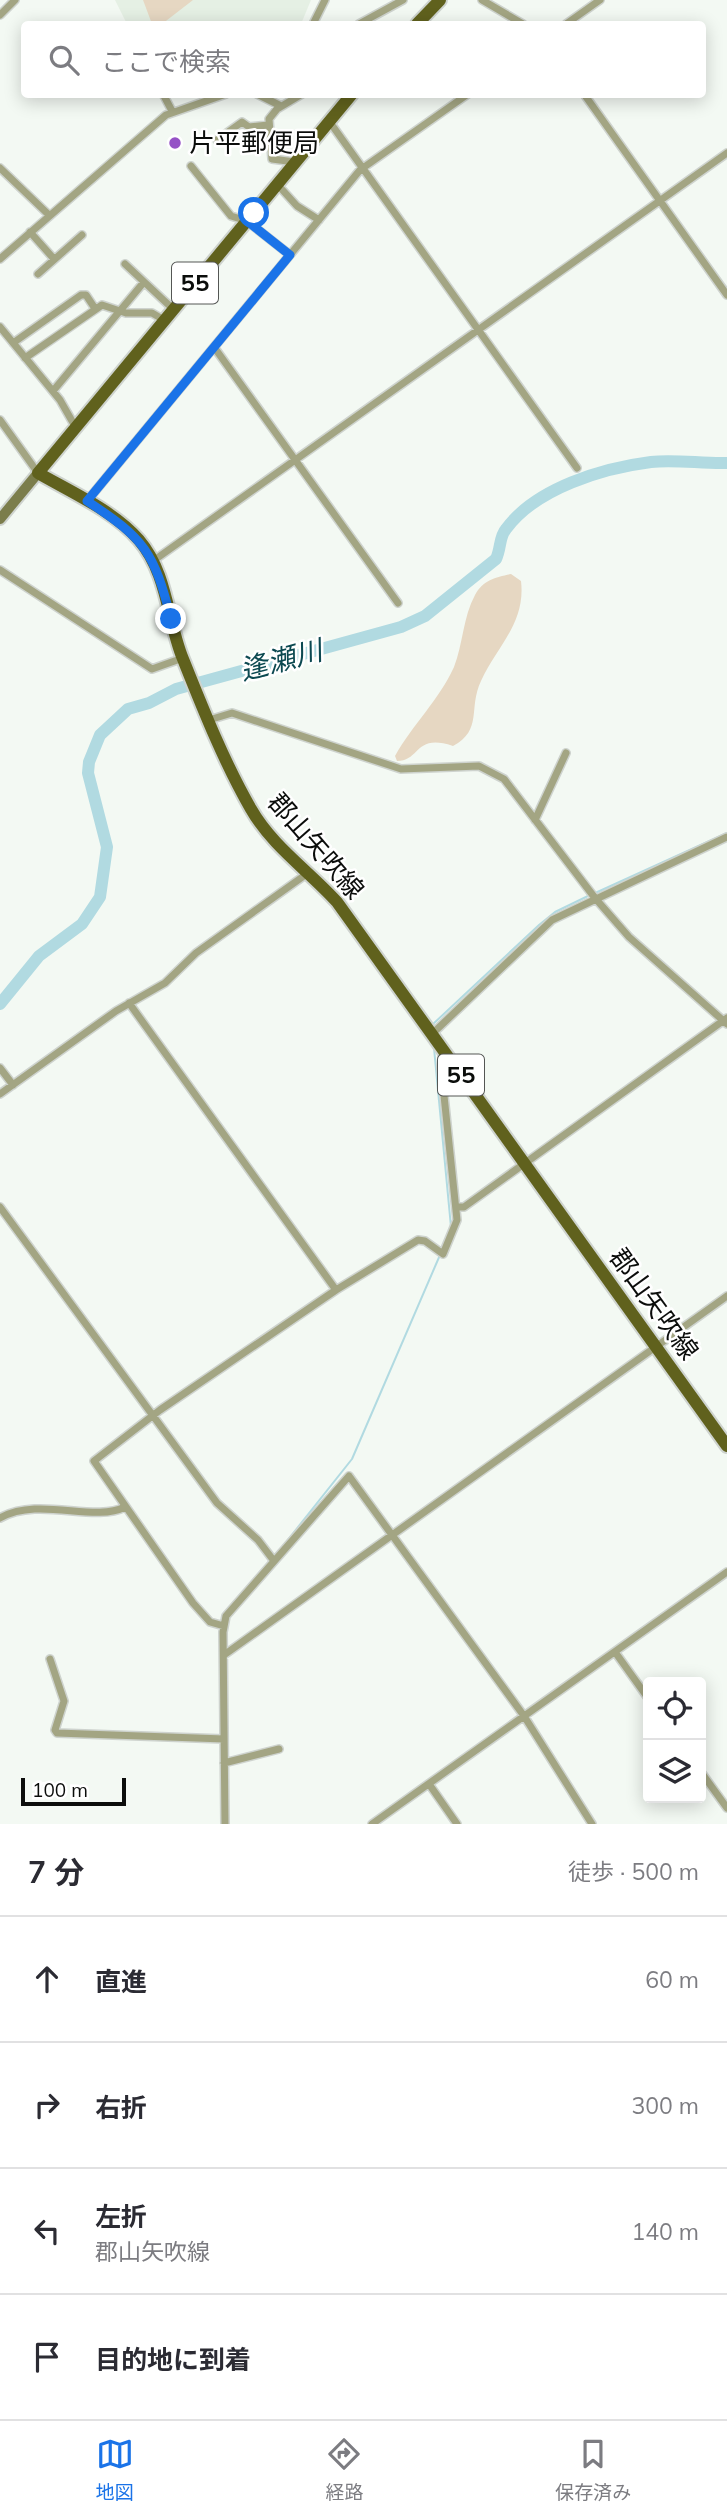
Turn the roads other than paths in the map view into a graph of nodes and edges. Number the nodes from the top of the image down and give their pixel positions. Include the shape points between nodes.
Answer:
1 (15, 0) edge
2 (325, 0) edge
3 (403, 0) edge
4 (440, 0) edge
5 (482, 0) edge
6 (600, 0) edge
7 (0, 15) edge
8 (314, 21) edge
9 (364, 21) edge
10 (420, 21) edge
11 (518, 21) edge
12 (570, 21) edge
13 (165, 98) edge
14 (213, 98) edge
15 (265, 98) edge
16 (295, 98) edge
17 (346, 98) edge
18 (462, 98) edge
19 (587, 98) edge
20 (281, 106) junction
21 (172, 111) junction
22 (329, 121) junction
23 (268, 125) junction
24 (217, 140) dead end
25 (727, 153) edge
26 (295, 162) junction
27 (191, 166) dead end
28 (363, 167) junction
29 (0, 168) edge
30 (277, 184) junction
31 (660, 202) junction
32 (49, 215) junction
33 (319, 220) junction
34 (247, 221) junction
35 (30, 232) junction
36 (82, 235) dead end
37 (290, 255) junction
38 (0, 259) edge
39 (54, 260) junction
40 (125, 264) dead end
41 (38, 274) dead end
42 (144, 282) junction
43 (727, 295) edge
44 (94, 307) junction
45 (120, 311) junction
46 (169, 315) junction
47 (0, 327) edge
48 (478, 330) junction
49 (13, 344) junction
50 (214, 347) junction
51 (25, 358) junction
52 (53, 391) junction
53 (0, 420) edge
54 (76, 428) junction
55 (296, 460) junction
56 (577, 468) dead end
57 (38, 473) junction
58 (87, 501) junction
59 (0, 519) edge
60 (153, 561) junction
61 (0, 570) edge
62 (398, 603) dead end
63 (183, 659) junction
64 (209, 720) junction
65 (566, 753) dead end
66 (535, 820) junction
67 (727, 837) edge
68 (308, 873) junction
69 (595, 898) junction
70 (128, 1003) junction
71 (726, 1021) edge
72 (432, 1034) junction
73 (443, 1050) junction
74 (0, 1068) edge
75 (13, 1085) junction
76 (0, 1094) edge
77 (525, 1163) junction
78 (0, 1207) edge
79 (457, 1207) junction
80 (336, 1290) junction
81 (727, 1296) edge
82 (657, 1347) junction
83 (152, 1416) junction
84 (727, 1446) edge
85 (125, 1507) junction
86 (0, 1518) edge
87 (392, 1536) junction
88 (274, 1561) junction
89 (727, 1572) edge
90 (224, 1626) junction
91 (615, 1651) junction
92 (224, 1655) junction
93 (50, 1659) dead end
94 (643, 1691) edge
95 (524, 1716) junction
96 (224, 1739) junction
97 (279, 1749) dead end
98 (224, 1762) junction
99 (706, 1779) edge
100 (429, 1784) junction
101 (727, 1808) edge
102 (225, 1824) edge
103 (372, 1824) edge
104 (457, 1824) edge
105 (592, 1824) edge

1 - 7 street
2 - 8 street
3 - 9 street
4 - 10 main road
5 - 11 street
6 - 12 street
13 - 21 street
14 - 21 street
15 - 20 street
16 - 20 street
17 - 22 main road, 55
18 - 28 street
19 - 31 street
20 - 23 street
21 - 32 street
22 - 26 main road, 55
22 - 28 street
23 - 24 street via 249,127 242,122
23 - 26 street via 272,159
25 - 31 street
26 - 30 main road, 55
27 - 34 street via 232,216
28 - 33 street
28 - 48 street
29 - 32 street
30 - 33 street via 297,206
30 - 34 main road, 55
31 - 43 street
31 - 48 street
32 - 35 street
33 - 37 street
34 - 37 street
34 - 46 main road, 55
35 - 38 street
35 - 39 street
36 - 39 street
37 - 50 street
39 - 41 street
40 - 42 street
42 - 45 street
42 - 46 street
44 - 45 street via 105,304
44 - 49 street via 82,295
44 - 51 street
45 - 46 street
45 - 52 street
46 - 54 main road, 55
47 - 49 street
48 - 55 street
48 - 56 street
49 - 51 street
50 - 55 street
50 - 58 street
51 - 52 street
52 - 54 street
53 - 57 street
54 - 57 main road, 55
55 - 60 street
55 - 62 street
57 - 58 main road, 郡山矢吹線 / 55
57 - 59 main road
58 - 60 main road, 郡山矢吹線 / 55 via 131,531
60 - 63 main road, 郡山矢吹線 / 55
61 - 63 street via 152,668
63 - 64 main road, 郡山矢吹線 / 55
64 - 66 street via 232,713 401,769 489,768 504,779
64 - 68 main road, 郡山矢吹線 / 55 via 257,819
65 - 66 street
66 - 69 street
67 - 69 street
68 - 70 street via 196,953 165,983
68 - 72 main road, 郡山矢吹線 / 55 via 337,902
69 - 71 street via 629,937
69 - 72 street via 552,920
70 - 75 street
70 - 80 street
71 - 77 street
72 - 73 main road, 郡山矢吹線 / 55
73 - 77 main road, 郡山矢吹線 / 55
73 - 79 street via 441,1067
74 - 75 street
75 - 76 street
77 - 79 street via 464,1208
77 - 82 main road, 郡山矢吹線 / 55
78 - 83 street
79 - 80 street via 455,1226 443,1254 418,1240
80 - 83 street
81 - 82 street
82 - 84 main road, 郡山矢吹線 / 55
82 - 87 street
83 - 85 street via 94,1461
83 - 88 street via 217,1503 258,1539
85 - 86 street via 108,1511 33,1509
85 - 90 street via 200,1612 210,1622
87 - 88 street via 349,1476
87 - 92 street
87 - 95 street
88 - 90 street via 233,1605
89 - 91 street
90 - 92 street
91 - 94 street
91 - 95 street
92 - 96 street
93 - 96 street via 64,1701 57,1733
95 - 100 street
95 - 105 street
96 - 98 street
97 - 98 street
98 - 102 street
99 - 101 street
100 - 103 street
100 - 104 street

